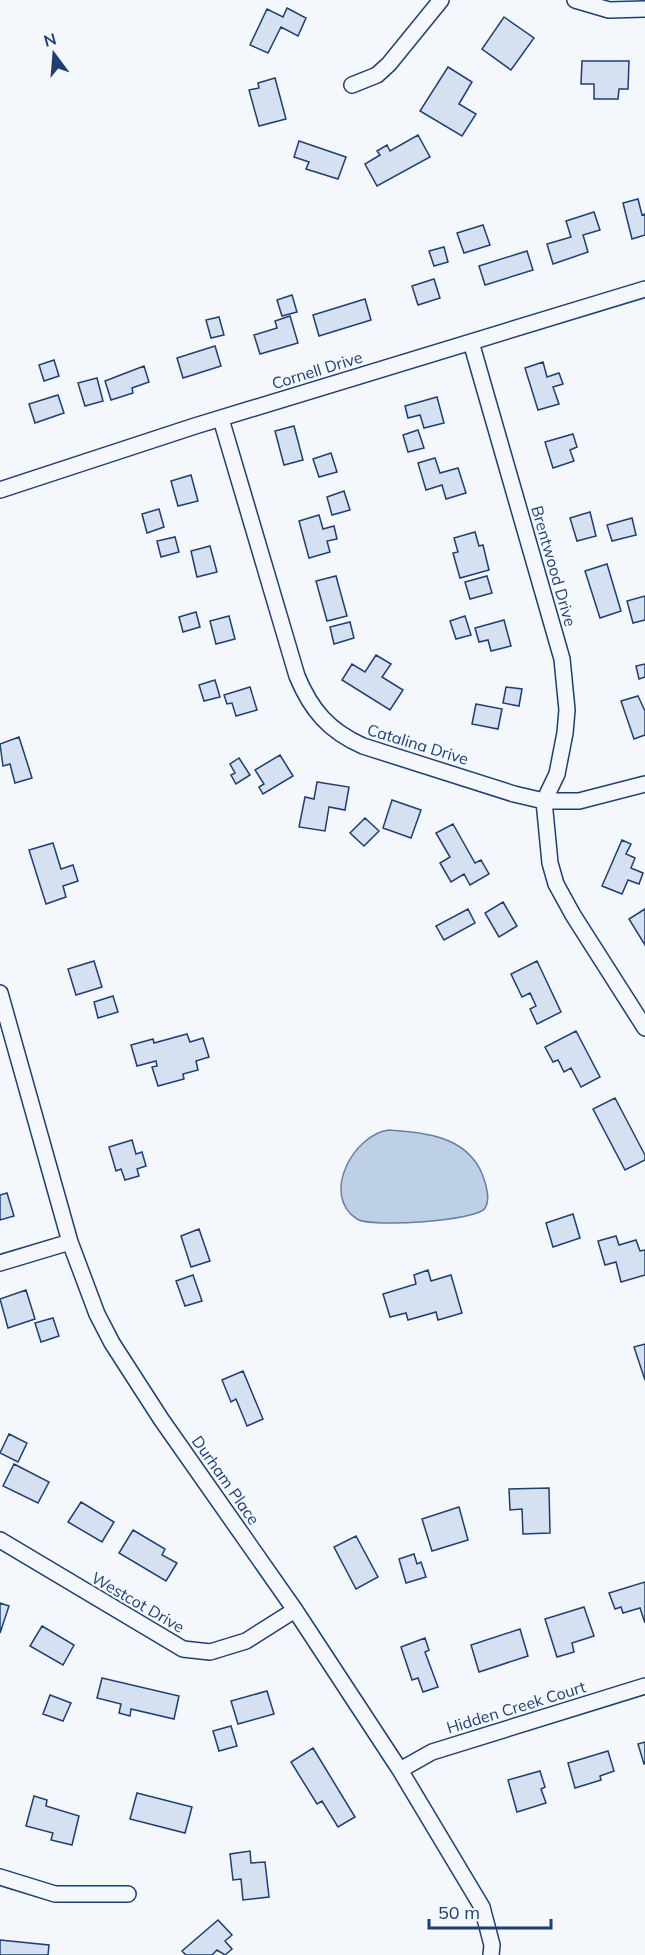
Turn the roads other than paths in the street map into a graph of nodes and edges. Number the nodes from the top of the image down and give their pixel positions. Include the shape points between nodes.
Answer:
1 (441, 0) edge
2 (575, 0) edge
3 (645, 9) edge
4 (352, 85) dead end
5 (645, 289) edge
6 (471, 342) junction
7 (221, 419) junction
8 (0, 490) edge
9 (645, 784) edge
10 (544, 801) junction
11 (0, 993) edge
12 (3, 1012) edge
13 (645, 1028) edge
14 (70, 1242) junction
15 (0, 1263) edge
16 (0, 1540) edge
17 (295, 1610) junction
18 (645, 1686) edge
19 (400, 1770) junction
20 (0, 1877) edge
21 (128, 1894) dead end
22 (490, 1955) edge

1 - 4 street via 389,64 377,75
2 - 3 street via 609,10
5 - 6 street, Cornell Drive
6 - 7 street, Cornell Drive
6 - 10 street, Brentwood Drive via 562,659 565,733 557,774
7 - 8 street, Cornell Drive
7 - 10 street, Catalina Drive via 297,676 306,699 323,722 363,746
9 - 10 street, Catalina Drive via 579,801
10 - 13 street via 556,884
11 - 12 street, Durham Place
12 - 14 street, Durham Place
14 - 15 street
14 - 17 street, Durham Place via 97,1314 124,1365
16 - 17 street, Westcot Drive via 183,1649 210,1652 246,1641
17 - 19 street, Durham Place
18 - 19 street, Hidden Creek Court via 432,1752
19 - 22 street, Durham Place via 482,1907 492,1945
20 - 21 street via 55,1894

